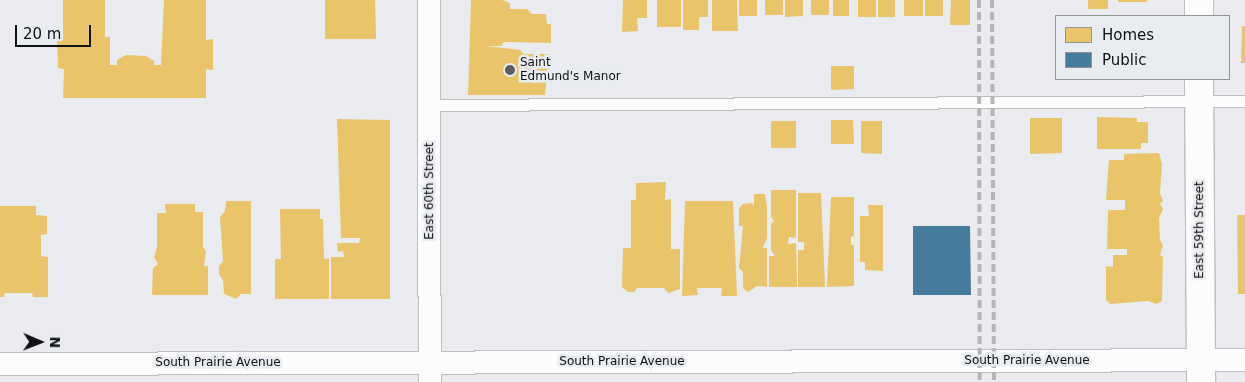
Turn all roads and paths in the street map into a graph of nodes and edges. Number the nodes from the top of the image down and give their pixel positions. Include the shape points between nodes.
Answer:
1 (429, 0) edge
2 (1199, 0) edge
3 (1199, 15) edge
4 (1200, 90) edge
5 (1245, 101) edge
6 (429, 105) junction
7 (1245, 360) edge
8 (0, 364) edge
9 (1201, 371) edge
10 (430, 372) edge

1 - 6 street, East 60th Street
2 - 3 street
4 - 5 lane
4 - 6 lane
4 - 9 street, East 59th Street
6 - 10 street, East 60th Street
7 - 9 street, South Prairie Avenue
8 - 10 street, South Prairie Avenue
9 - 10 street, South Prairie Avenue

